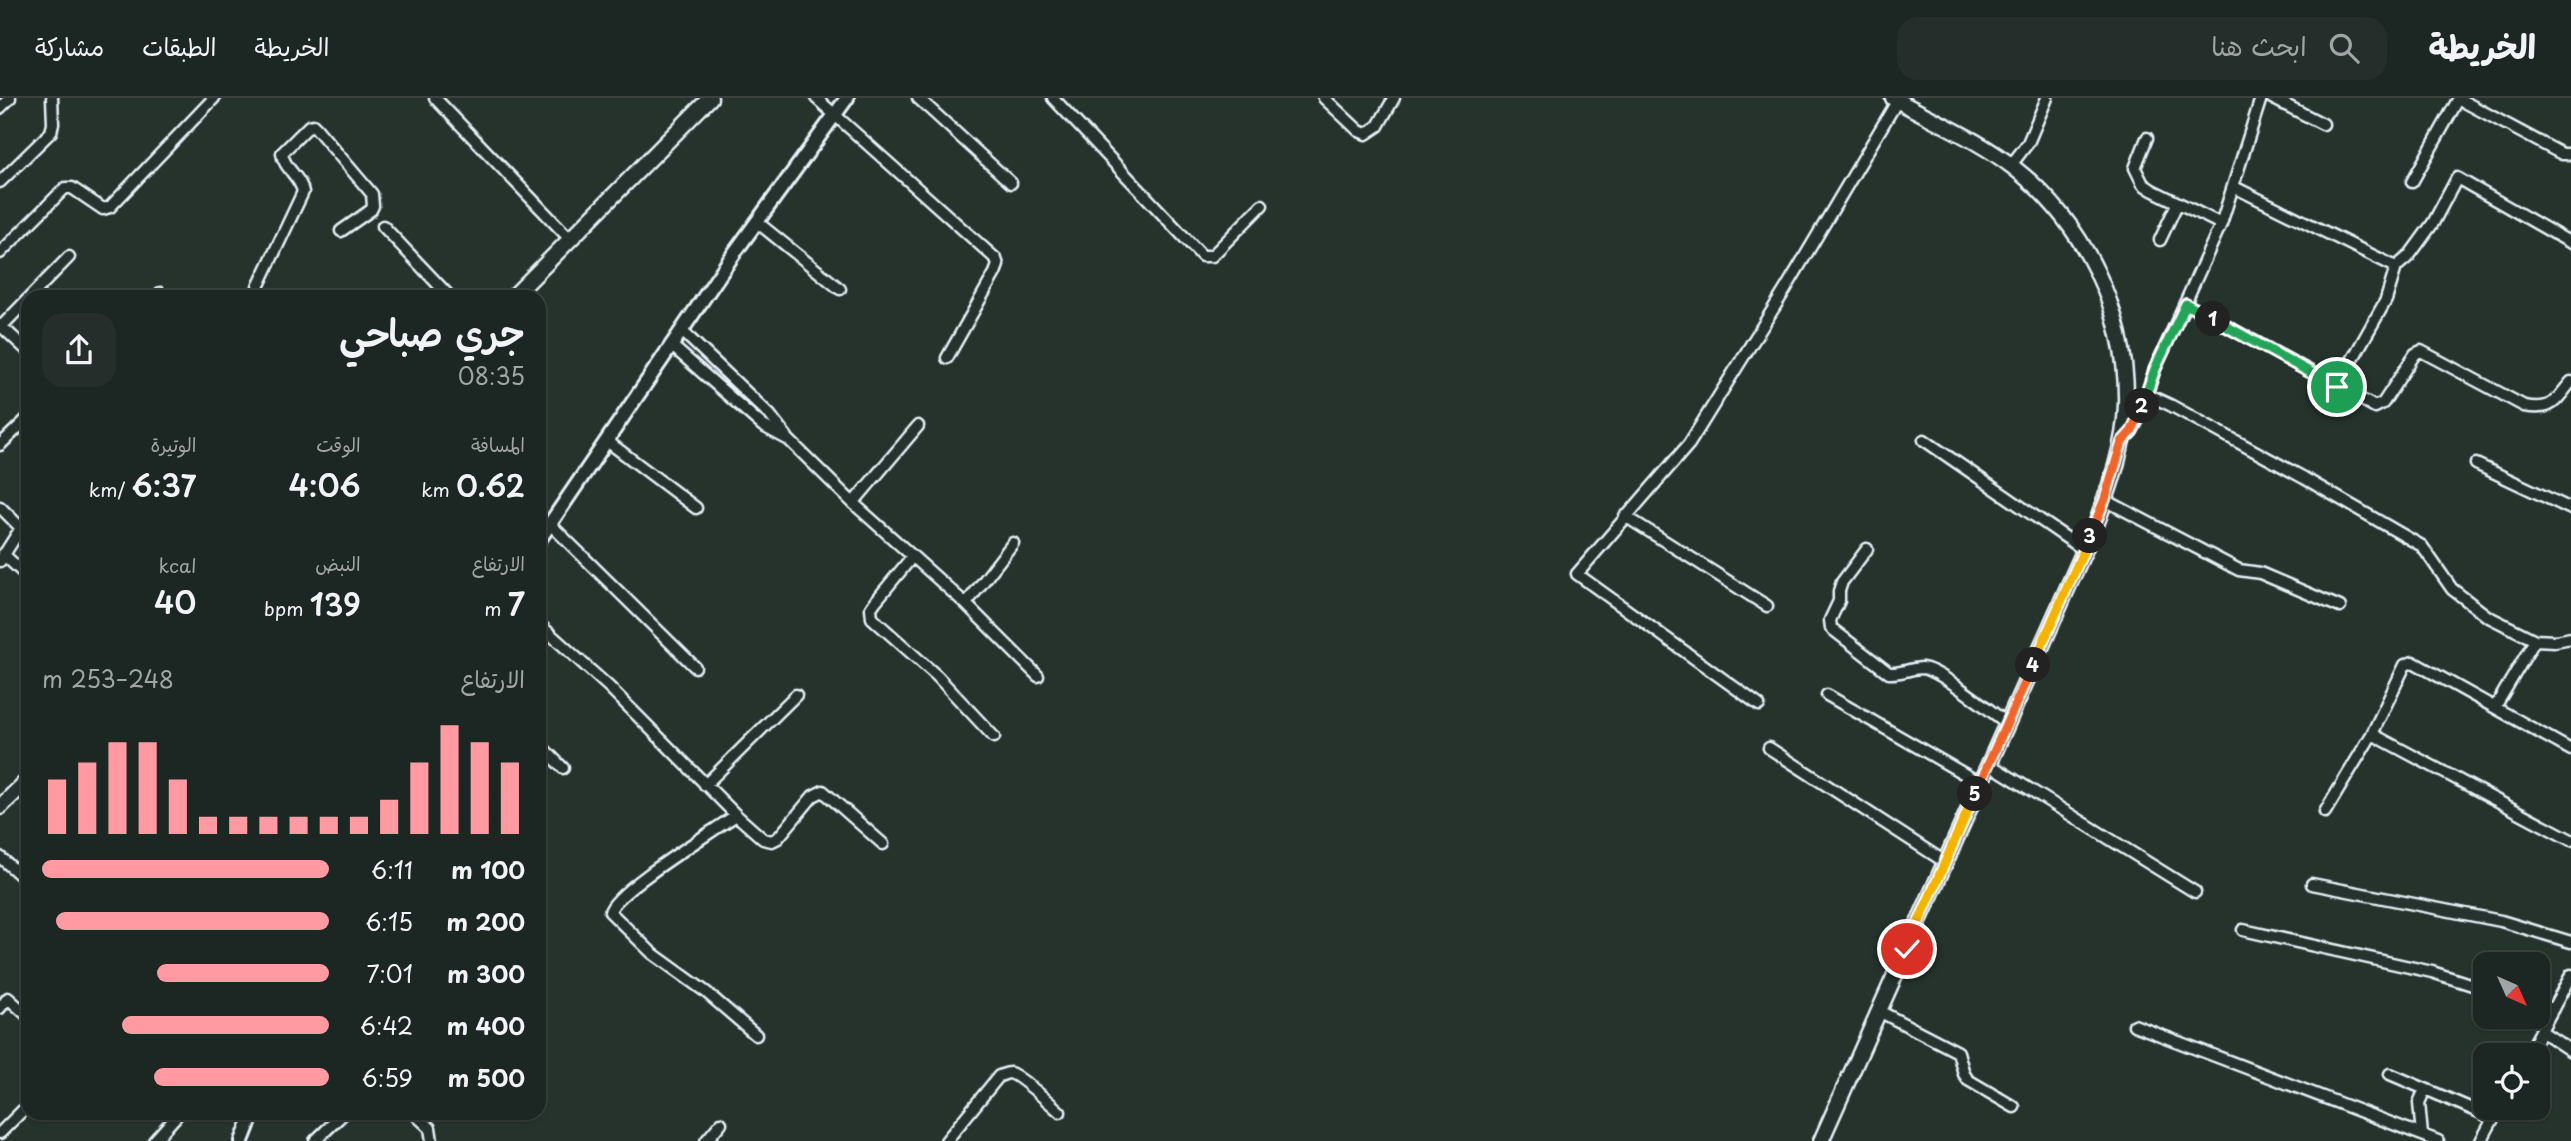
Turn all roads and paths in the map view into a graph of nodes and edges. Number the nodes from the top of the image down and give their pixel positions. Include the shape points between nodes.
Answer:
1 (10, 98) edge
2 (52, 98) edge
3 (214, 98) edge
4 (435, 98) edge
5 (710, 98) edge
6 (816, 98) edge
7 (847, 98) edge
8 (918, 98) edge
9 (1053, 98) edge
10 (1324, 98) edge
11 (1394, 98) edge
12 (2048, 98) edge
13 (2261, 98) edge
14 (2272, 98) edge
15 (1896, 99) edge
16 (2459, 99) edge
17 (0, 108) edge
18 (834, 115) junction
19 (2323, 124) dead end
20 (2147, 138) dead end
21 (2571, 154) edge
22 (2011, 165) junction
23 (0, 182) edge
24 (1011, 183) dead end
25 (2412, 183) dead end
26 (2234, 187) junction
27 (2177, 204) junction
28 (1262, 205) dead end
29 (757, 222) junction
30 (2221, 224) junction
31 (383, 226) dead end
32 (341, 231) dead end
33 (570, 239) junction
34 (2160, 240) dead end
35 (2571, 243) edge
36 (0, 253) edge
37 (69, 257) dead end
38 (2396, 267) junction
39 (840, 289) dead end
40 (37, 290) edge
41 (257, 290) edge
42 (443, 290) edge
43 (520, 290) edge
44 (2186, 304) junction
45 (21, 306) edge
46 (0, 326) edge
47 (682, 331) junction
48 (21, 345) edge
49 (671, 345) junction
50 (947, 358) dead end
51 (2571, 382) edge
52 (2337, 387) junction
53 (2146, 394) junction
54 (21, 425) edge
55 (918, 426) dead end
56 (789, 440) junction
57 (1924, 440) dead end
58 (607, 441) junction
59 (2122, 442) junction
60 (0, 445) edge
61 (2476, 464) dead end
62 (2105, 499) junction
63 (853, 503) junction
64 (0, 507) edge
65 (696, 508) dead end
66 (2571, 509) edge
67 (1625, 516) junction
68 (550, 523) junction
69 (546, 529) edge
70 (1013, 543) dead end
71 (1867, 549) dead end
72 (2084, 550) junction
73 (2, 557) edge
74 (912, 557) junction
75 (21, 572) edge
76 (966, 604) junction
77 (1767, 606) dead end
78 (2340, 607) dead end
79 (546, 630) edge
80 (2571, 638) edge
81 (2535, 640) junction
82 (695, 667) dead end
83 (1038, 676) dead end
84 (796, 695) dead end
85 (1827, 695) dead end
86 (1759, 705) dead end
87 (2495, 707) junction
88 (2007, 723) junction
89 (2372, 734) junction
90 (994, 737) dead end
91 (1769, 748) dead end
92 (2571, 750) edge
93 (546, 751) edge
94 (1989, 764) junction
95 (562, 768) dead end
96 (1980, 783) junction
97 (705, 785) junction
98 (21, 787) edge
99 (0, 807) edge
100 (2325, 812) dead end
101 (736, 815) junction
102 (2571, 840) edge
103 (883, 844) dead end
104 (0, 857) edge
105 (1945, 862) junction
106 (21, 876) edge
107 (2312, 884) dead end
108 (2195, 892) dead end
109 (2243, 930) dead end
110 (2571, 942) edge
111 (2571, 975) edge
112 (2473, 985) edge
113 (4, 995) edge
114 (0, 1008) edge
115 (2550, 1008) edge
116 (2553, 1009) junction
117 (21, 1010) edge
118 (1879, 1011) junction
119 (2134, 1026) dead end
120 (2541, 1031) junction
121 (756, 1034) dead end
122 (2534, 1043) edge
123 (2571, 1051) edge
124 (2390, 1074) dead end
125 (2425, 1089) junction
126 (2014, 1107) dead end
127 (2473, 1109) edge
128 (21, 1112) edge
129 (1060, 1112) dead end
130 (173, 1120) edge
131 (250, 1120) edge
132 (337, 1120) edge
133 (421, 1120) edge
134 (2492, 1120) edge
135 (720, 1123) dead end
136 (0, 1133) edge
137 (2422, 1135) junction
138 (154, 1141) edge
139 (242, 1141) edge
140 (315, 1141) edge
141 (432, 1141) edge
142 (706, 1141) edge
143 (946, 1141) edge
144 (1821, 1141) edge
145 (2438, 1141) edge
146 (2481, 1141) edge

1 - 17 street
2 - 23 street via 51,132
3 - 36 street via 110,207 103,209 65,188
4 - 33 street
5 - 33 main road
6 - 18 street
7 - 18 street
8 - 24 street
9 - 28 street via 1202,256 1212,256
10 - 11 street via 1366,134 1378,126
12 - 22 street via 2028,143
13 - 26 street
14 - 19 street
15 - 22 main road
15 - 67 street via 1689,444
16 - 21 street
16 - 25 street
18 - 29 street
18 - 50 street via 996,259 995,273
20 - 27 street via 2135,168 2138,177
22 - 59 main road via 2072,227 2108,300 2124,364
26 - 30 street
26 - 38 street
27 - 30 street
27 - 34 street
29 - 39 street
29 - 47 street
30 - 44 street
31 - 42 street
32 - 41 street via 371,211 372,194 316,128 309,126 282,153 303,192
33 - 43 main road
35 - 38 street via 2457,178 2432,223
37 - 40 street
38 - 52 street via 2386,300
44 - 52 street
44 - 53 street
45 - 46 street
46 - 48 street
47 - 49 street
47 - 56 street via 770,415
49 - 56 street via 763,426
49 - 58 street
51 - 52 street via 2549,407 2524,406 2421,351 2378,407
53 - 59 street via 2132,431
53 - 81 street via 2415,541 2452,589 2487,616
54 - 60 street
55 - 63 street
56 - 63 street
57 - 72 street
58 - 65 street
58 - 68 street
59 - 62 main road
61 - 66 street
62 - 72 main road
62 - 78 street via 2239,570 2260,573
63 - 74 street
64 - 73 street via 21,528
67 - 77 street
67 - 86 street via 1577,574
68 - 69 street
68 - 82 street
70 - 76 street
71 - 88 street via 1842,582 1830,620 1833,632 1889,673 1922,668 1939,674
72 - 88 main road
73 - 75 street
74 - 76 street
74 - 90 street via 875,602 872,618 937,676
76 - 83 street
79 - 97 street
80 - 81 street
81 - 87 street
84 - 97 street
85 - 96 street
87 - 89 street via 2409,662
87 - 92 street
88 - 94 main road
89 - 100 street
89 - 102 street
91 - 105 street
93 - 95 street
94 - 96 main road
94 - 108 street
96 - 105 main road
97 - 101 street
98 - 99 main road
101 - 103 street via 763,839 772,841 823,791
101 - 121 street via 614,901 610,912 652,953
104 - 106 street
105 - 118 main road
107 - 110 street via 2501,921
109 - 112 street
111 - 116 street
113 - 114 street
113 - 117 street
115 - 116 street
116 - 120 street
118 - 126 street via 1958,1052 1968,1080
118 - 144 main road
119 - 137 street
120 - 122 street
120 - 123 street
124 - 125 street
125 - 127 street
125 - 137 street via 2419,1103
128 - 136 street
129 - 143 street via 1020,1079 1005,1073
130 - 138 street
131 - 139 street
132 - 140 street
133 - 141 street via 430,1128
134 - 146 street
135 - 142 street
137 - 145 street

